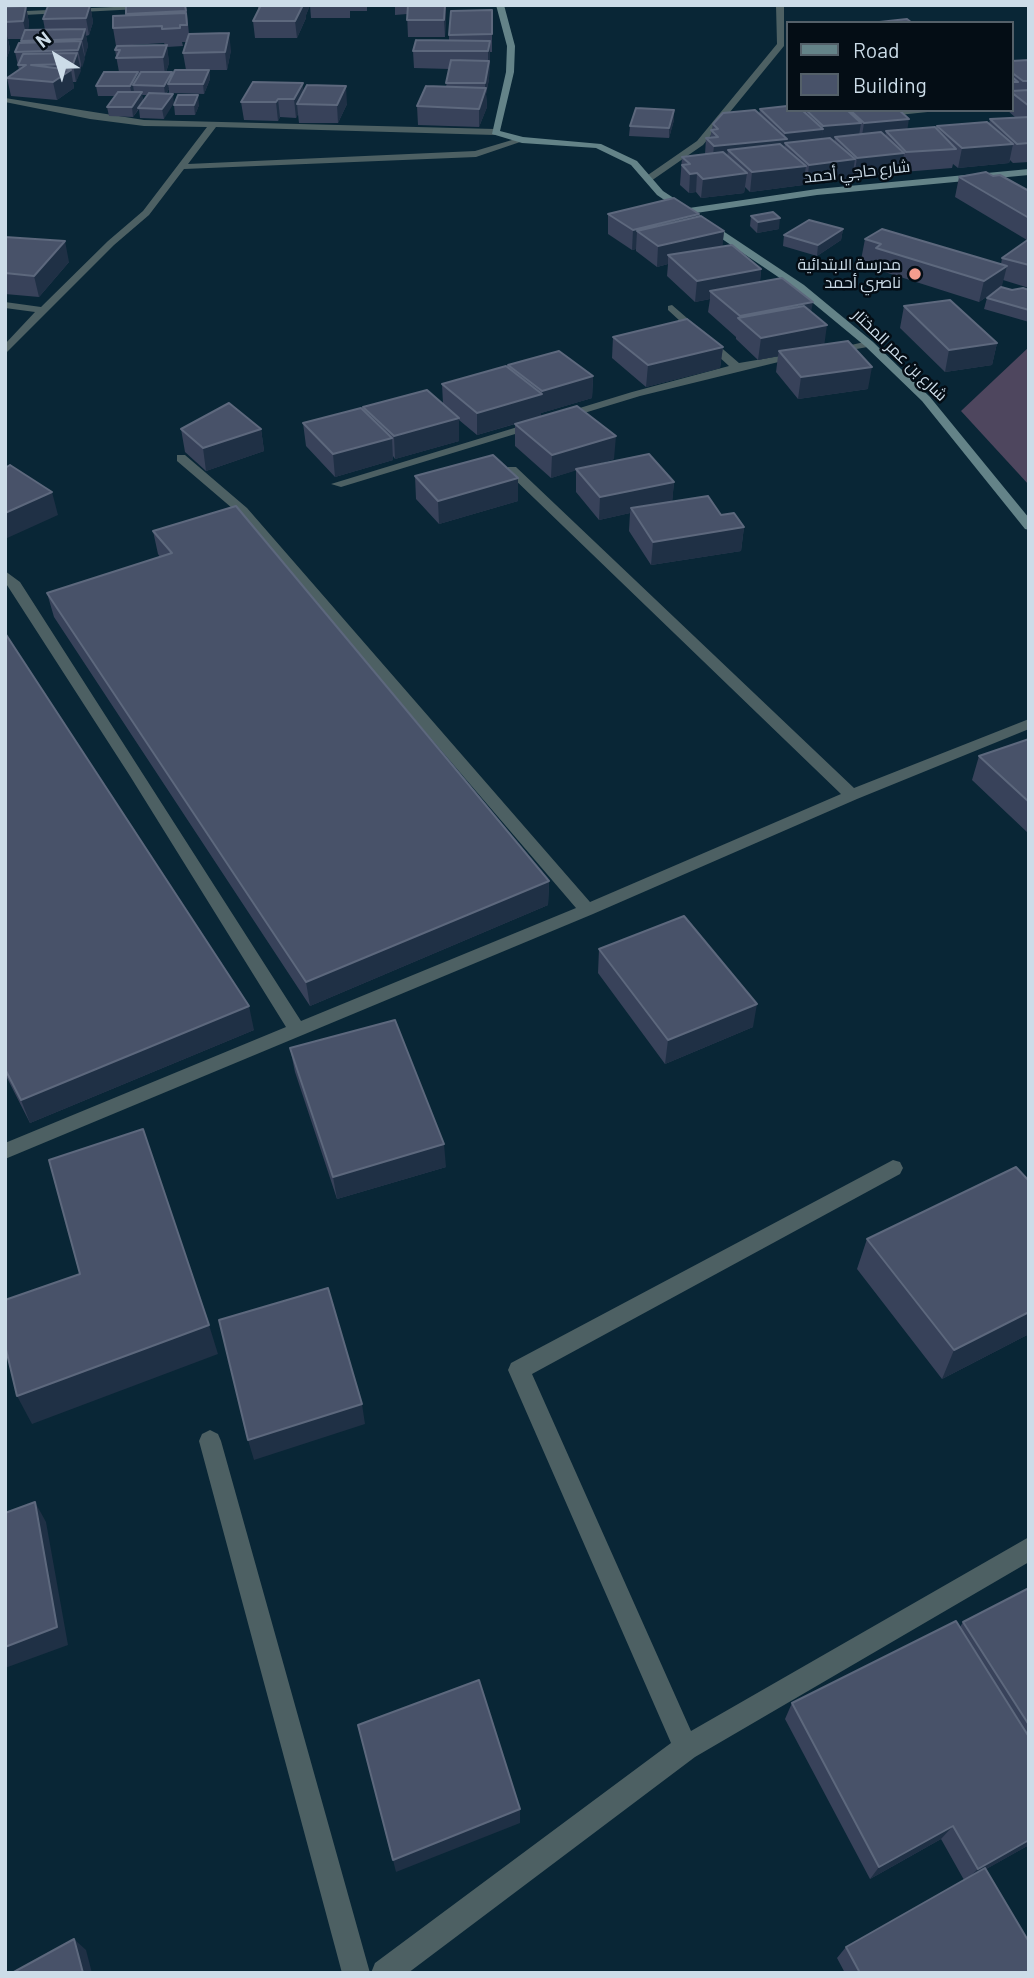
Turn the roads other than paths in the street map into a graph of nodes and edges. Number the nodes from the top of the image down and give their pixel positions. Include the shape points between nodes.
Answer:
1 (212, 5) edge
2 (500, 5) edge
3 (780, 5) edge
4 (141, 7) edge
5 (33, 9) edge
6 (5, 14) edge
7 (5, 100) edge
8 (916, 112) edge
9 (863, 116) edge
10 (731, 120) edge
11 (718, 121) junction
12 (214, 124) junction
13 (495, 132) junction
14 (522, 141) junction
15 (180, 167) junction
16 (1029, 172) edge
17 (648, 179) junction
18 (689, 211) junction
19 (5, 304) edge
20 (672, 308) dead end
21 (43, 310) junction
22 (869, 344) junction
23 (5, 351) edge
24 (737, 367) junction
25 (181, 458) dead end
26 (512, 470) edge
27 (337, 484) dead end
28 (1029, 526) edge
29 (5, 575) edge
30 (1029, 724) edge
31 (852, 795) junction
32 (587, 910) junction
33 (298, 1031) junction
34 (5, 1151) edge
35 (893, 1168) dead end
36 (210, 1441) dead end
37 (1029, 1549) edge
38 (686, 1748) junction
39 (356, 1973) edge
40 (386, 1973) edge

1 - 4 street
2 - 13 street via 511,46 510,72
3 - 11 street via 781,44
4 - 5 street
5 - 6 street
7 - 12 street via 90,117
8 - 9 street
10 - 11 street
11 - 17 street via 700,143
12 - 13 street
12 - 15 street
13 - 14 street, شارع بن عمر المختار
14 - 15 street via 476,154
14 - 17 street, شارع بن عمر المختار via 598,146 635,163
15 - 21 street via 146,213
16 - 18 street, شارع حاجي أحمد via 817,192
17 - 18 street, شارع بن عمر المختار
18 - 22 street, شارع بن عمر المختار via 800,286
19 - 21 street
20 - 24 street
21 - 23 street
22 - 24 street
22 - 28 street, شارع بن عمر المختار via 926,399
24 - 27 street
25 - 32 street via 243,511
26 - 31 street
29 - 33 street
30 - 31 street
31 - 32 street
32 - 33 street
33 - 34 street
35 - 38 street via 519,1370
36 - 39 street
37 - 38 street
38 - 40 street

